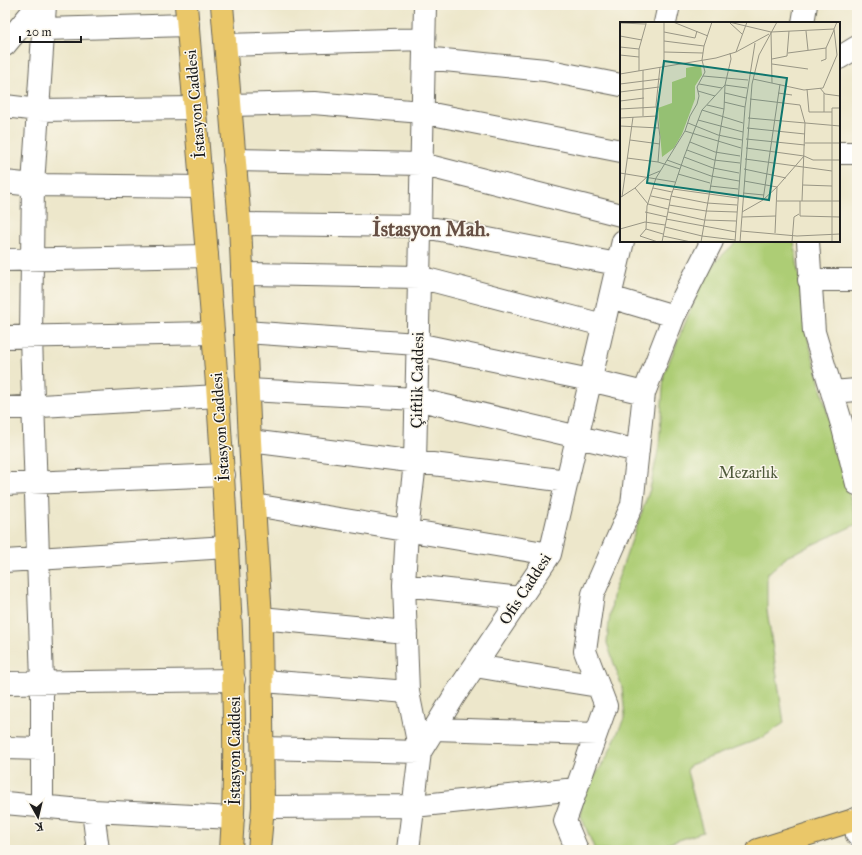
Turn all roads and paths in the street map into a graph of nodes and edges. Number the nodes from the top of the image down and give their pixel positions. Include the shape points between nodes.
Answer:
1 (38, 5) edge
2 (45, 5) edge
3 (222, 5) edge
4 (425, 5) edge
5 (669, 5) edge
6 (806, 5) edge
7 (187, 15) edge
8 (666, 22) edge
9 (803, 22) edge
10 (44, 29) junction
11 (5, 45) edge
12 (226, 45) junction
13 (840, 46) edge
14 (857, 46) edge
15 (424, 48) junction
16 (840, 57) edge
17 (620, 85) edge
18 (230, 105) junction
19 (5, 106) edge
20 (195, 108) junction
21 (38, 110) junction
22 (422, 112) junction
23 (620, 151) edge
24 (840, 153) edge
25 (857, 153) edge
26 (234, 160) junction
27 (421, 164) junction
28 (5, 182) edge
29 (32, 185) junction
30 (202, 187) junction
31 (620, 215) edge
32 (240, 224) junction
33 (420, 226) junction
34 (623, 242) edge
35 (711, 242) edge
36 (808, 242) edge
37 (207, 256) junction
38 (5, 260) edge
39 (32, 260) junction
40 (617, 264) junction
41 (242, 274) junction
42 (419, 277) junction
43 (810, 280) junction
44 (857, 280) edge
45 (610, 296) junction
46 (674, 316) junction
47 (603, 325) junction
48 (245, 332) junction
49 (213, 333) junction
50 (5, 337) edge
51 (31, 337) junction
52 (417, 344) junction
53 (590, 380) junction
54 (248, 390) junction
55 (857, 390) edge
56 (832, 392) junction
57 (644, 394) junction
58 (218, 396) junction
59 (416, 400) junction
60 (5, 408) edge
61 (34, 408) junction
62 (576, 437) junction
63 (250, 441) junction
64 (638, 451) junction
65 (415, 463) junction
66 (224, 475) junction
67 (856, 476) edge
68 (567, 481) junction
69 (5, 484) edge
70 (36, 484) junction
71 (254, 505) junction
72 (407, 532) junction
73 (227, 548) junction
74 (550, 554) junction
75 (38, 560) junction
76 (5, 561) edge
77 (404, 585) junction
78 (520, 598) junction
79 (261, 618) junction
80 (406, 632) junction
81 (475, 666) junction
82 (234, 680) junction
83 (262, 681) junction
84 (42, 682) junction
85 (5, 683) edge
86 (598, 686) junction
87 (408, 692) junction
88 (434, 729) junction
89 (596, 734) junction
90 (5, 748) edge
91 (263, 748) junction
92 (42, 749) junction
93 (420, 752) junction
94 (576, 789) junction
95 (5, 803) edge
96 (414, 806) junction
97 (42, 807) junction
98 (263, 807) junction
99 (93, 811) junction
100 (233, 818) junction
101 (856, 824) edge
102 (98, 850) edge
103 (231, 850) edge
104 (258, 850) edge
105 (408, 850) edge
106 (577, 850) edge
107 (758, 850) edge

1 - 11 street
2 - 10 street
3 - 12 main road
4 - 15 street, Çiftlik Caddesi
5 - 8 street
6 - 9 street
7 - 10 street
7 - 20 main road, İstasyon Caddesi
10 - 21 street
12 - 15 street
12 - 18 main road
13 - 14 street
14 - 16 street
15 - 17 street
15 - 22 street, Çiftlik Caddesi
18 - 22 street via 313,103
18 - 26 main road
19 - 21 street
20 - 21 street
20 - 30 main road, İstasyon Caddesi
21 - 29 street
22 - 23 street
22 - 27 street, Çiftlik Caddesi
24 - 25 street
26 - 27 street
26 - 32 main road
27 - 31 street
27 - 33 street, Çiftlik Caddesi
28 - 29 street
29 - 30 street
29 - 39 street
30 - 37 main road, İstasyon Caddesi
32 - 33 street
32 - 41 main road
33 - 40 street
33 - 42 street, Çiftlik Caddesi
34 - 40 street, Ofis Caddesi
35 - 46 street
36 - 43 street
37 - 39 street
37 - 49 main road, İstasyon Caddesi
38 - 39 street
39 - 51 street
40 - 45 street, Ofis Caddesi
41 - 42 street
41 - 48 main road
42 - 47 street
42 - 52 street, Çiftlik Caddesi
43 - 44 street
43 - 56 street via 814,332
45 - 46 street
45 - 47 street, Ofis Caddesi
46 - 57 street
47 - 53 street, Ofis Caddesi
48 - 52 street
48 - 54 main road
49 - 51 street
49 - 58 main road, İstasyon Caddesi
50 - 51 street
51 - 61 street
52 - 53 street
52 - 59 street, Çiftlik Caddesi
53 - 57 street
53 - 62 street, Ofis Caddesi
54 - 59 street
54 - 63 main road
55 - 56 street
56 - 67 street
57 - 64 street
58 - 61 street
58 - 66 main road, İstasyon Caddesi
59 - 62 street
59 - 65 street, Çiftlik Caddesi
60 - 61 street
61 - 70 street
62 - 64 street
62 - 68 street, Ofis Caddesi
63 - 65 street
63 - 71 main road
64 - 86 street via 632,505 593,594 585,651
65 - 68 street
65 - 72 street, Çiftlik Caddesi
66 - 70 street
66 - 73 main road, İstasyon Caddesi
68 - 74 street, Ofis Caddesi
69 - 70 street
70 - 75 street
71 - 72 street
71 - 79 main road
72 - 74 street
72 - 77 street, Çiftlik Caddesi
73 - 75 street
73 - 82 main road, İstasyon Caddesi
74 - 78 street, Ofis Caddesi
75 - 76 street
75 - 84 street
77 - 78 street
77 - 80 street, Çiftlik Caddesi
78 - 81 street, Ofis Caddesi
79 - 80 street
79 - 83 main road
80 - 87 street, Çiftlik Caddesi
81 - 86 street
81 - 88 street, Ofis Caddesi
82 - 84 street
82 - 100 main road, İstasyon Caddesi
83 - 87 street
83 - 91 main road
84 - 85 street
84 - 92 street
86 - 89 street via 606,706
87 - 93 street, Çiftlik Caddesi
88 - 89 street
88 - 93 street, Ofis Caddesi
89 - 94 street
90 - 92 street
91 - 93 street
91 - 98 main road
92 - 97 street
93 - 96 street, Ofis Caddesi
94 - 96 street
94 - 106 street via 565,821
95 - 97 street
96 - 98 street
96 - 105 street, Ofis Caddesi
97 - 99 street
98 - 104 main road
99 - 100 street
99 - 102 street
100 - 103 main road, İstasyon Caddesi
101 - 107 main road

